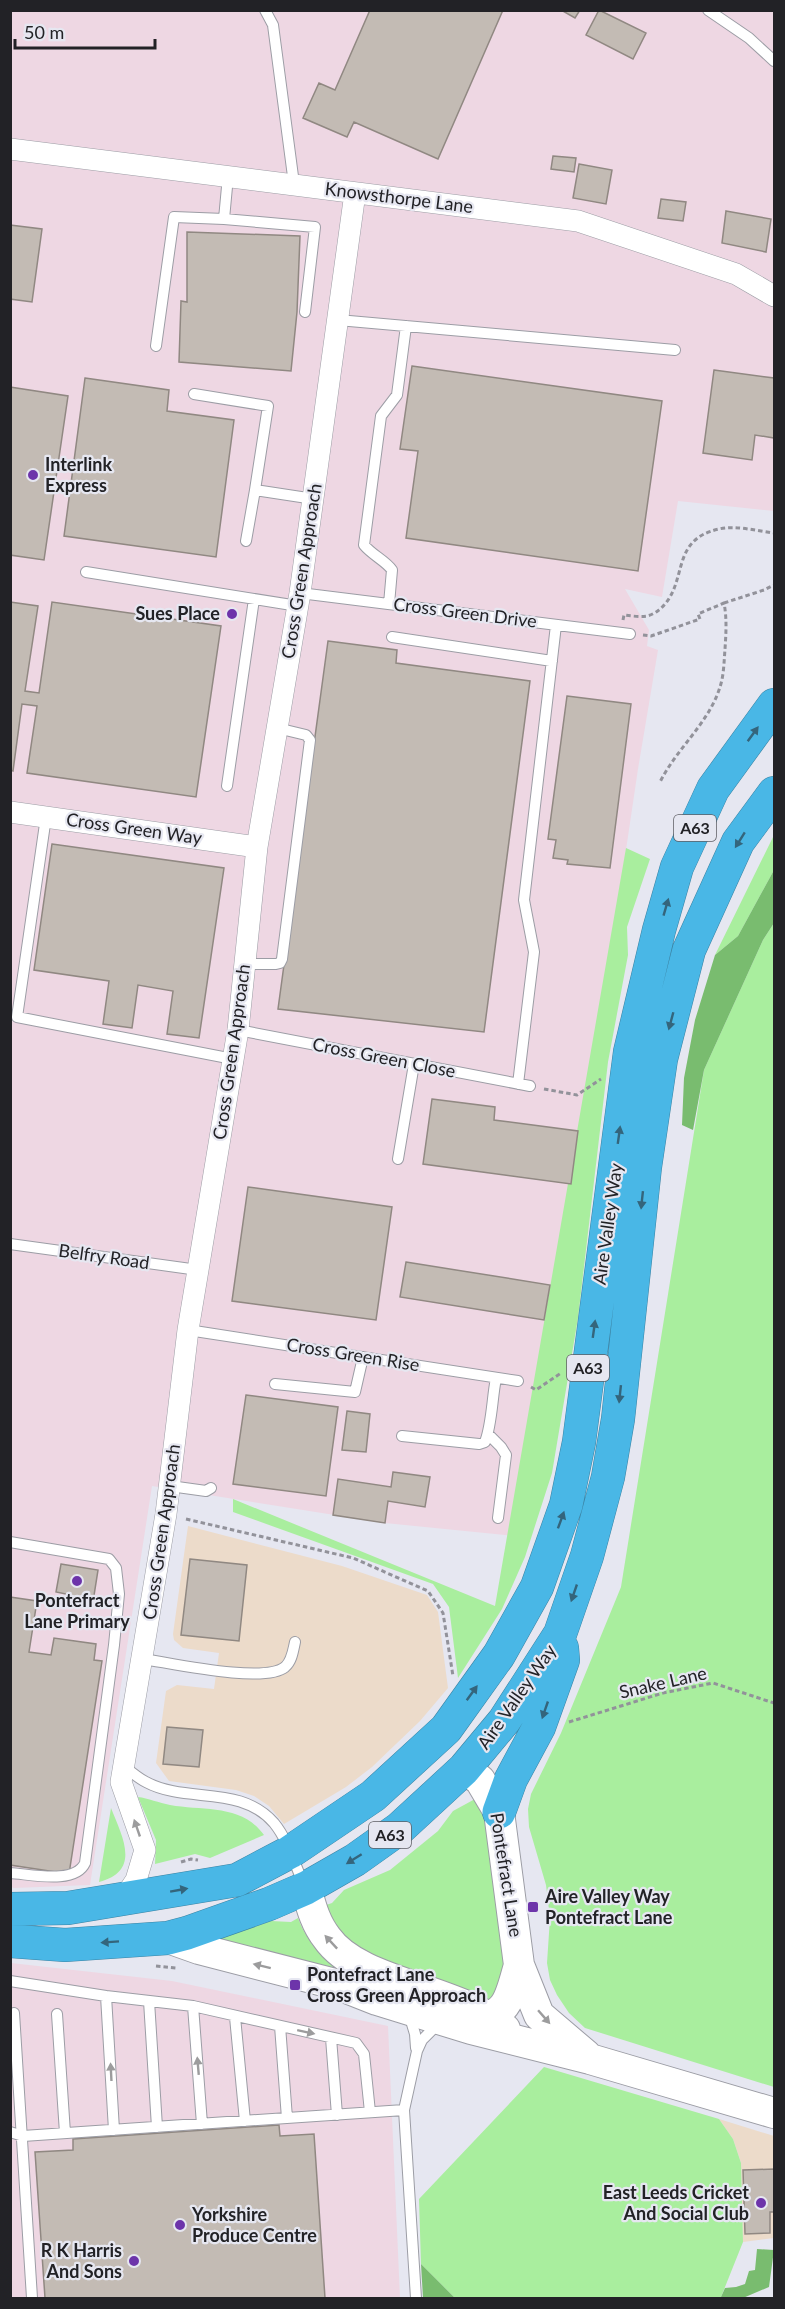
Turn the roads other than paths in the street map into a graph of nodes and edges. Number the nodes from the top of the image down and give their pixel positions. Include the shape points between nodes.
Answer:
1 (265, 10) edge
2 (708, 10) edge
3 (774, 61) edge
4 (10, 149) edge
5 (228, 176) junction
6 (294, 184) junction
7 (355, 193) junction
8 (224, 219) junction
9 (774, 296) edge
10 (306, 312) dead end
11 (338, 320) junction
12 (406, 326) junction
13 (156, 346) dead end
14 (675, 351) dead end
15 (194, 394) dead end
16 (255, 490) junction
17 (314, 499) junction
18 (246, 541) dead end
19 (87, 572) dead end
20 (254, 599) junction
21 (299, 599) junction
22 (389, 604) junction
23 (556, 625) junction
24 (625, 633) road end
25 (392, 637) dead end
26 (552, 661) junction
27 (774, 705) edge
28 (277, 728) junction
29 (227, 786) dead end
30 (774, 793) edge
31 (10, 812) edge
32 (46, 817) junction
33 (257, 847) junction
34 (245, 964) junction
35 (238, 1030) junction
36 (233, 1059) junction
37 (414, 1064) junction
38 (518, 1084) junction
39 (530, 1086) road end
40 (398, 1160) dead end
41 (10, 1244) edge
42 (198, 1270) junction
43 (188, 1330) junction
44 (363, 1357) junction
45 (496, 1378) junction
46 (518, 1381) road end
47 (275, 1384) dead end
48 (488, 1434) junction
49 (402, 1436) dead end
50 (170, 1486) junction
51 (211, 1488) dead end
52 (498, 1518) dead end
53 (10, 1542) edge
54 (560, 1634) junction
55 (295, 1642) dead end
56 (143, 1659) junction
57 (436, 1739) joint
58 (124, 1766) junction
59 (464, 1769) junction
60 (499, 1812) junction
61 (302, 1861) junction
62 (10, 1873) edge
63 (122, 1901) junction
64 (10, 1909) edge
65 (168, 1938) junction
66 (10, 1941) edge
67 (519, 1965) junction
68 (10, 1982) edge
69 (106, 1996) junction
70 (148, 2001) junction
71 (193, 2006) junction
72 (408, 2010) junction
73 (14, 2013) dead end
74 (57, 2014) dead end
75 (235, 2017) junction
76 (470, 2023) junction
77 (280, 2026) junction
78 (331, 2038) junction
79 (417, 2051) junction
80 (590, 2059) junction
81 (404, 2110) junction
82 (370, 2112) junction
83 (774, 2113) edge
84 (337, 2115) junction
85 (287, 2118) junction
86 (245, 2121) junction
87 (202, 2124) junction
88 (157, 2127) junction
89 (114, 2130) junction
90 (10, 2132) edge
91 (65, 2133) junction
92 (22, 2136) junction
93 (32, 2298) edge
94 (416, 2298) edge

1 - 6 lane via 273,25
2 - 3 lane
4 - 5 street, Knowsthorpe Lane
5 - 6 street, Knowsthorpe Lane
5 - 8 lane
6 - 7 street, Knowsthorpe Lane
7 - 9 street, Knowsthorpe Lane via 578,221 736,274
7 - 11 street, Cross Green Approach
8 - 10 lane via 315,227
8 - 13 lane via 174,217
11 - 12 lane
11 - 17 street, Cross Green Approach
12 - 14 lane
12 - 22 lane via 397,395 381,416 364,545 392,570
15 - 16 lane via 268,406
16 - 17 lane
16 - 18 lane
17 - 21 street, Cross Green Approach
19 - 20 lane, Cross Green Drive
20 - 21 lane, Cross Green Drive
20 - 29 lane
21 - 22 lane, Cross Green Drive
21 - 28 street, Cross Green Approach
22 - 23 lane, Cross Green Drive
23 - 24 lane, Cross Green Drive
23 - 26 lane
25 - 26 lane
26 - 38 lane via 524,900 534,952
57 -> 27 highway, Aire Valley Way / A63 via 499,1655 537,1587 566,1505 579,1442 630,1052 659,930 677,867 713,789
28 - 33 street, Cross Green Approach
28 - 34 lane via 306,735 310,740 282,959 276,964
30 -> 54 highway, Aire Valley Way / A63 via 738,842 689,950 661,1059 608,1477 587,1556
31 - 32 street, Cross Green Way
32 - 33 street, Cross Green Way
32 - 36 lane via 17,1017
33 - 34 street, Cross Green Approach
34 - 35 street, Cross Green Approach
35 - 36 street, Cross Green Approach
35 - 37 lane, Cross Green Close
36 - 42 street, Cross Green Approach
37 - 38 lane, Cross Green Close
37 - 40 lane
38 - 39 lane, Cross Green Close
41 - 42 lane, Belfry Road
42 - 43 street, Cross Green Approach
43 - 44 lane, Cross Green Rise
43 - 50 street, Cross Green Approach
44 - 45 lane, Cross Green Rise
44 - 47 lane via 356,1392
45 - 46 lane, Cross Green Rise
45 - 48 lane
48 - 49 lane via 485,1442 479,1444
48 - 52 lane via 506,1455
50 - 51 lane via 206,1491
50 - 56 street, Cross Green Approach
53 - 62 lane via 109,1559 116,1568 118,1594 85,1863 82,1870 71,1876
54 - 59 highway, Aire Valley Way / A63 via 504,1722
54 -> 60 highway, A63 via 563,1660 539,1727 511,1779
55 - 56 lane via 287,1666 254,1674
56 - 58 street, Cross Green Approach
57 - 61 highway, Pontefract Lane / A63
58 - 61 lane via 147,1783 163,1788 251,1804 276,1824
63 -> 58 street, Cross Green Approach via 136,1880 145,1850 121,1782
59 - 60 street, Pontefract Lane via 480,1780
59 - 61 highway, A63 via 442,1770 366,1826
60 - 67 street, Pontefract Lane
63 -> 61 highway, A63 via 237,1880 261,1883
61 - 65 highway, Pontefract Lane / A63 via 270,1904
76 -> 61 street via 457,2000 347,1958 328,1940 315,1919
63 - 64 highway, A63 via 68,1908
65 -> 66 highway, Pontefract Lane / A63 via 65,1945
72 -> 65 street, Pontefract Lane via 339,1985
67 - 76 street via 508,2002
67 -> 80 street, Pontefract Lane via 540,2015
68 - 69 lane
69 - 70 lane
89 -> 69 lane
70 - 71 lane
70 - 88 lane
71 - 75 lane
87 -> 71 lane
72 - 76 street, Pontefract Lane
72 - 79 lane
73 - 92 lane
74 - 91 lane
75 - 77 lane
75 - 86 lane
76 - 79 lane via 434,2028
76 - 80 street, Pontefract Lane via 519,2041
77 -> 78 lane
77 - 85 lane
78 - 82 lane via 356,2043 364,2054
78 - 84 lane
79 - 81 lane
80 - 83 street, Pontefract Lane
81 - 82 lane
81 - 94 lane
82 - 84 lane
84 - 85 lane
85 - 86 lane
86 - 87 lane
87 - 88 lane
88 - 89 lane
89 - 91 lane
90 - 92 lane
91 - 92 lane
92 - 93 lane

